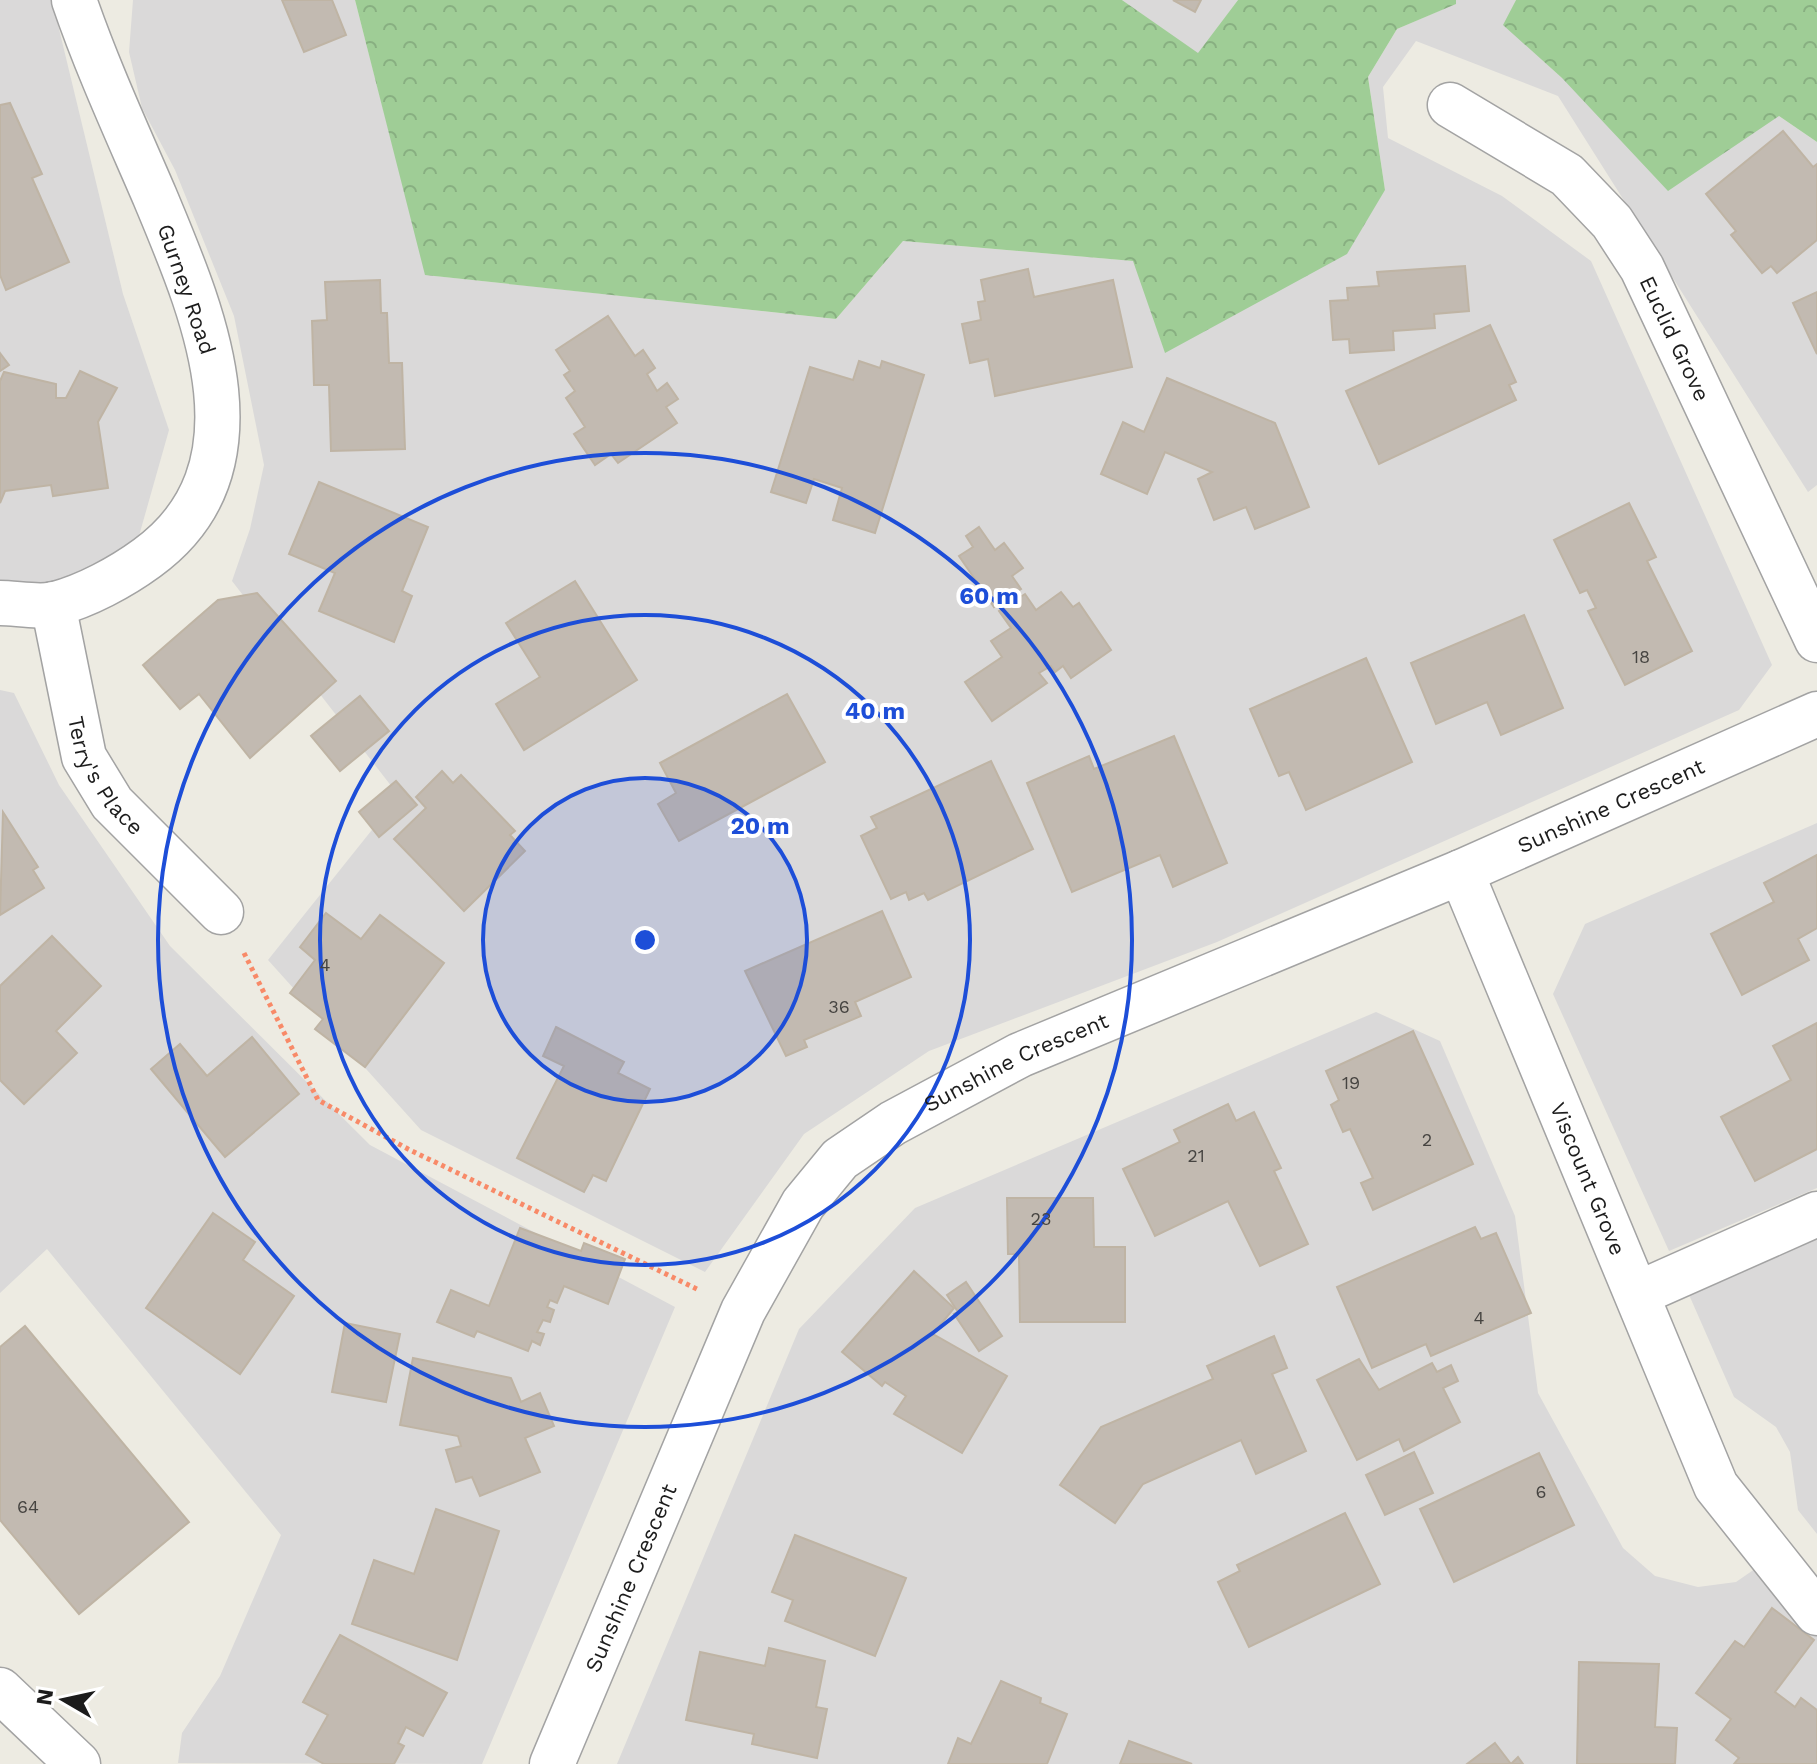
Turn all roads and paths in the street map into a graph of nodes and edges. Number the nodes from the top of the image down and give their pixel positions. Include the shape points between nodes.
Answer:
1 (74, 0) edge
2 (1450, 105) dead end
3 (0, 603) edge
4 (53, 604) junction
5 (1817, 640) edge
6 (1817, 714) edge
7 (1461, 872) junction
8 (221, 912) joint
9 (1817, 1214) edge
10 (1637, 1294) junction
11 (743, 1311) junction
12 (1817, 1613) edge
13 (0, 1690) edge
14 (78, 1764) edge
15 (552, 1764) edge

1 - 4 street, Gurney Road via 199,312 217,386 218,432 209,475 189,516 161,547 106,582
2 - 5 street, Euclid Grove via 1567,175 1612,222 1642,268
3 - 4 street, Gurney Road
4 - 8 street, Terry's Place via 84,757 112,803
6 - 7 street, Sunshine Crescent
7 - 10 street, Viscount Grove
7 - 11 street, Sunshine Crescent via 1020,1055 893,1123 840,1159 803,1204
8 - 11 path via 318,1100
9 - 10 street
10 - 12 street, Viscount Grove via 1716,1486
11 - 15 street, Sunshine Crescent
13 - 14 street

